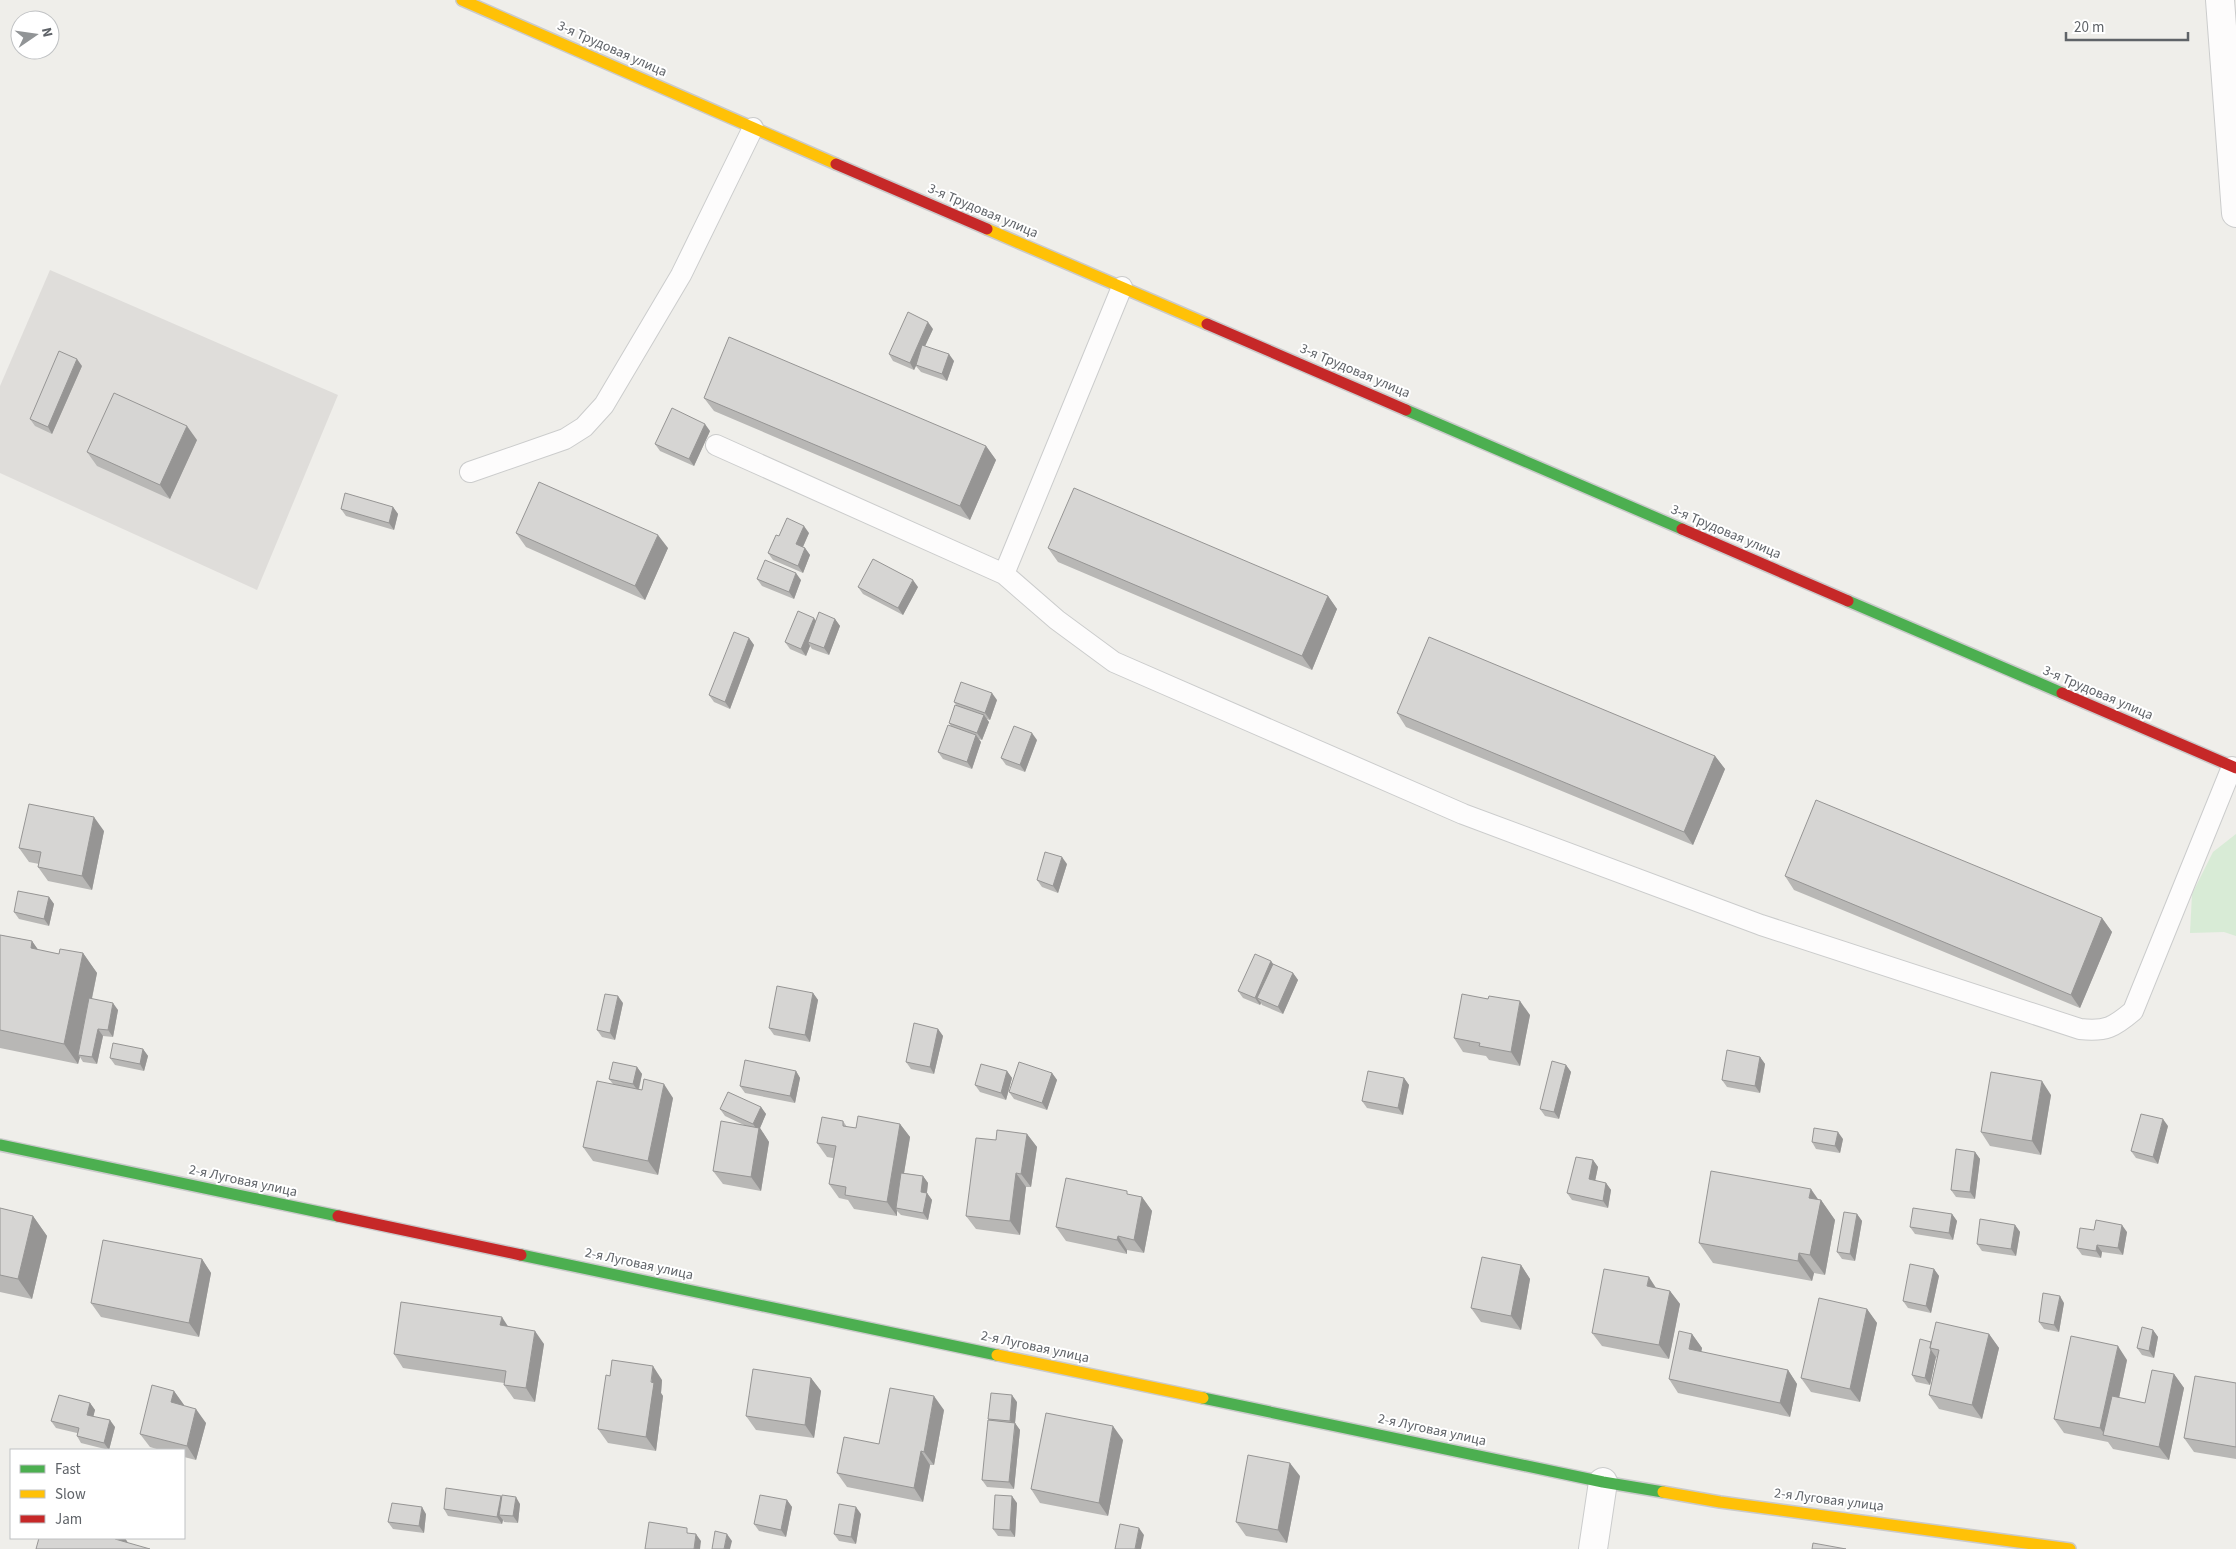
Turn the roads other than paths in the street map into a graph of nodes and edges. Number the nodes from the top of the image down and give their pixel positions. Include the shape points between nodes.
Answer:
1 (462, 0) edge
2 (2220, 0) edge
3 (753, 128) junction
4 (2236, 213) edge
5 (1122, 287) junction
6 (716, 445) dead end
7 (470, 472) dead end
8 (1004, 574) junction
9 (2234, 768) edge
10 (0, 1146) edge
11 (1603, 1482) junction
12 (1593, 1549) edge
13 (2070, 1549) edge

1 - 3 street, 3-я Трудовая улица
2 - 4 street
3 - 5 street, 3-я Трудовая улица
3 - 7 lane via 681,275 604,405 584,427 565,439
5 - 8 lane
5 - 9 street, 3-я Трудовая улица
6 - 8 lane
8 - 9 lane via 1114,662 1463,814 1761,926 2080,1029 2099,1031 2116,1025 2133,1011
10 - 11 street, 2-я Луговая улица
11 - 12 street
11 - 13 street, 2-я Луговая улица via 1720,1502

